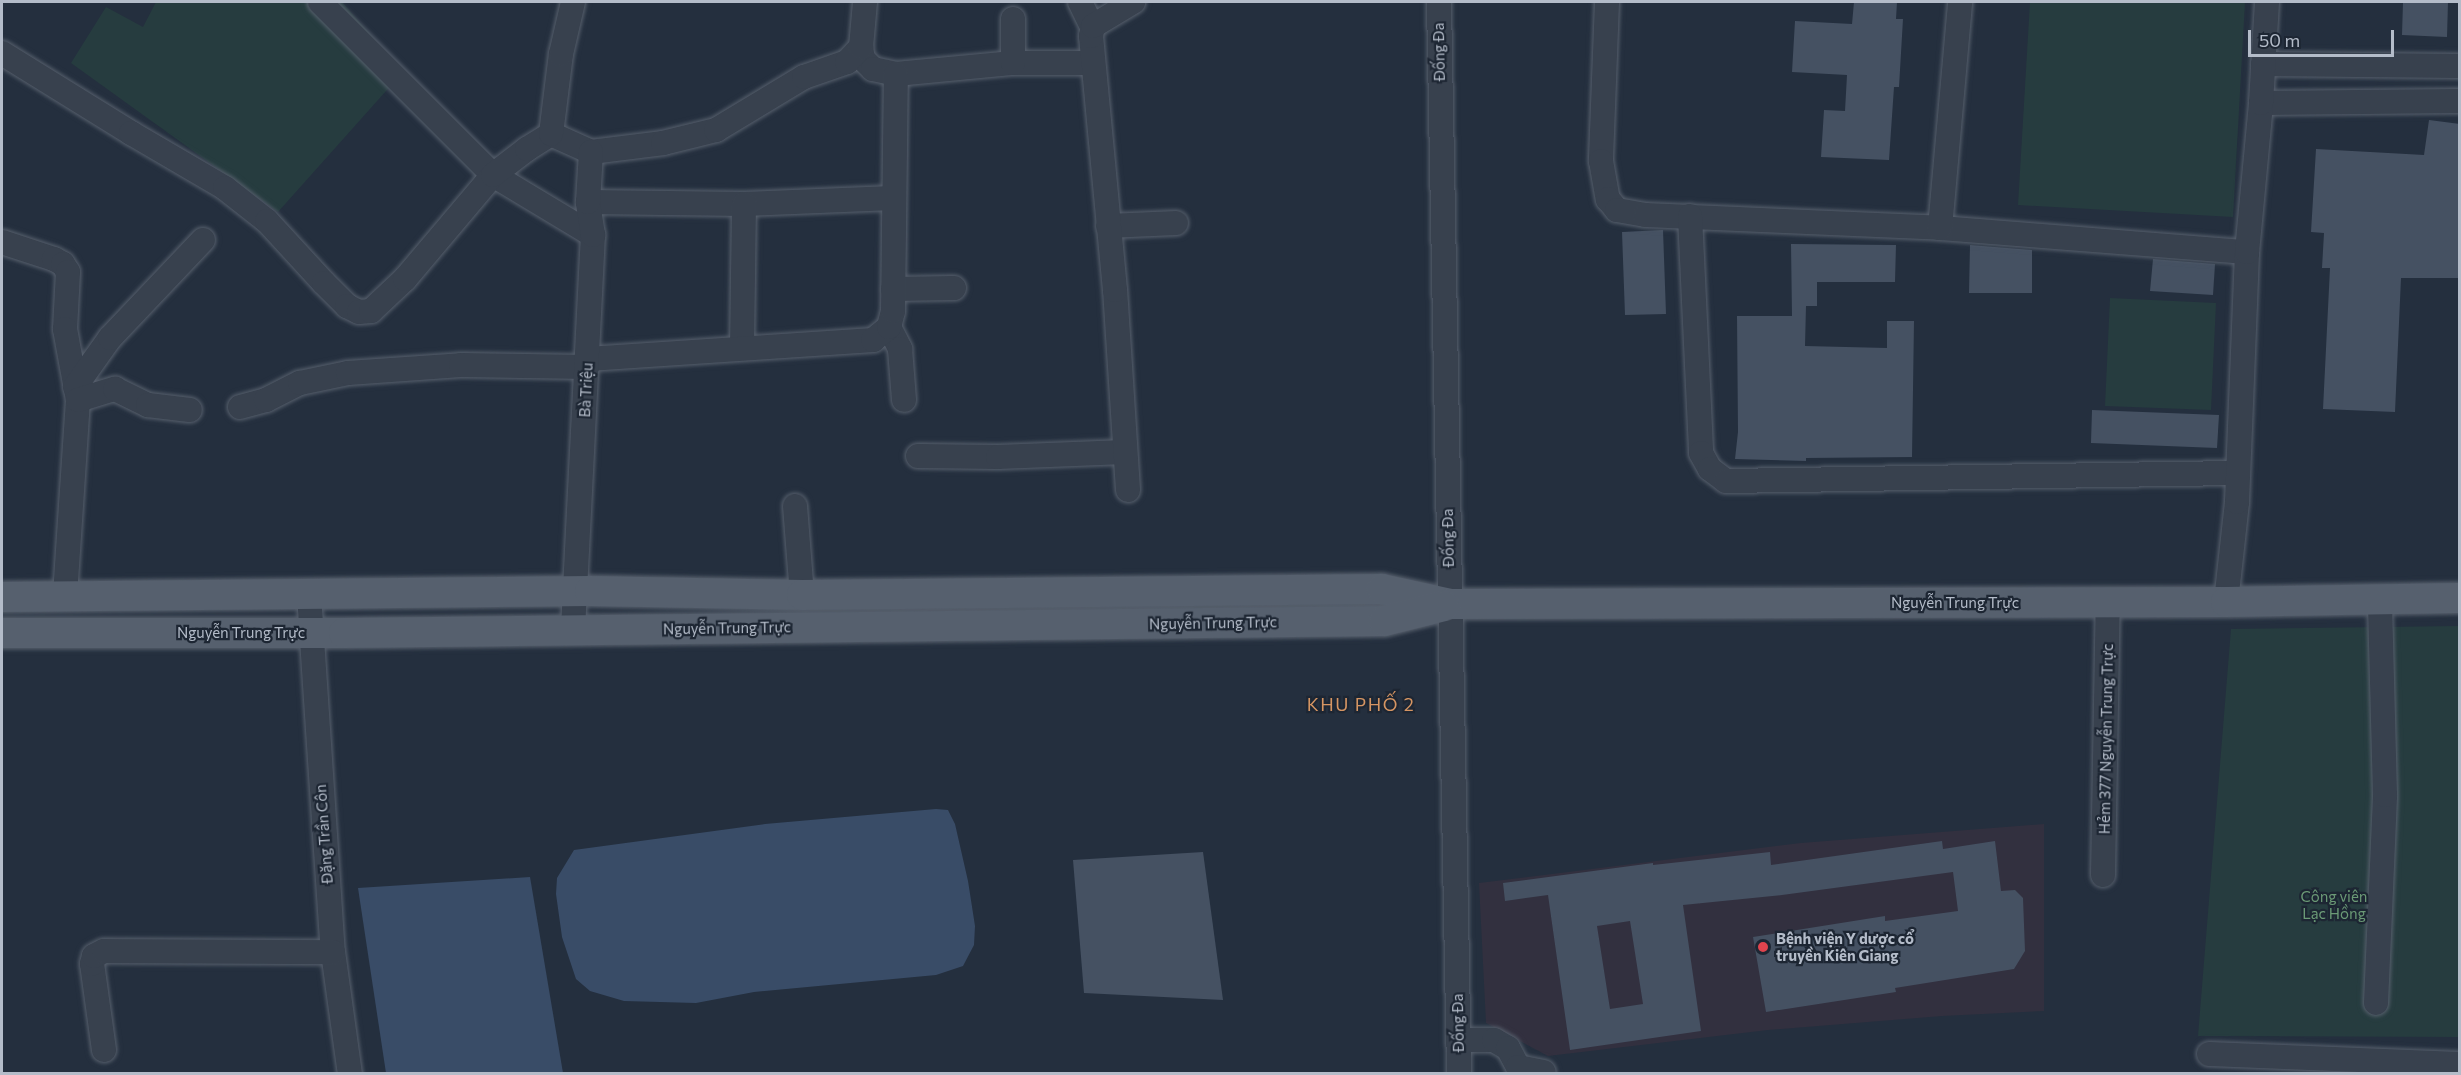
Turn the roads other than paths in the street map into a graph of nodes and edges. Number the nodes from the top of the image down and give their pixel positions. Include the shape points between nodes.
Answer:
1 (320, 2) edge
2 (573, 2) edge
3 (865, 2) edge
4 (1080, 2) edge
5 (1133, 2) edge
6 (1438, 2) edge
7 (1607, 2) edge
8 (1960, 2) edge
9 (2267, 2) edge
10 (1013, 19) dead end
11 (1092, 27) junction
12 (861, 47) junction
13 (2, 53) edge
14 (1013, 63) junction
15 (1092, 63) junction
16 (2263, 64) junction
17 (2460, 66) edge
18 (896, 74) junction
19 (2460, 101) edge
20 (2261, 103) junction
21 (551, 134) junction
22 (591, 152) junction
23 (493, 175) junction
24 (893, 198) junction
25 (588, 202) junction
26 (744, 204) junction
27 (1690, 216) junction
28 (1176, 223) dead end
29 (1108, 226) junction
30 (1940, 228) junction
31 (593, 235) junction
32 (203, 240) dead end
33 (2, 242) edge
34 (2247, 252) junction
35 (954, 288) dead end
36 (893, 289) junction
37 (889, 327) junction
38 (742, 348) junction
39 (587, 363) junction
40 (76, 393) junction
41 (904, 400) dead end
42 (240, 407) dead end
43 (190, 410) dead end
44 (1125, 452) junction
45 (918, 456) dead end
46 (2238, 473) junction
47 (1128, 490) dead end
48 (795, 506) dead end
49 (574, 591) junction
50 (309, 594) junction
51 (802, 595) junction
52 (65, 596) junction
53 (2, 597) edge
54 (2460, 598) edge
55 (2380, 599) junction
56 (2108, 602) junction
57 (2226, 602) junction
58 (1450, 604) junction
59 (573, 629) junction
60 (2, 633) edge
61 (312, 633) junction
62 (2103, 875) dead end
63 (333, 952) junction
64 (2376, 1004) dead end
65 (1458, 1040) junction
66 (104, 1050) dead end
67 (2209, 1054) dead end
68 (2460, 1064) edge
69 (1544, 1072) edge
70 (350, 1074) edge
71 (1459, 1074) edge

1 - 23 street
2 - 21 street via 561,54
3 - 12 street
4 - 11 street
5 - 11 street
6 - 58 street, Đống Đa
7 - 27 street via 1601,160 1608,199 1617,210
8 - 30 street
9 - 16 street
10 - 14 street
11 - 15 street
12 - 18 street via 863,59 873,69
12 - 22 street via 847,62 804,77 717,130 663,143
13 - 23 street via 225,188 267,221 347,306 359,312 371,311 405,279
14 - 15 street
14 - 18 street
15 - 29 street
16 - 17 street
16 - 20 street
18 - 24 street
19 - 20 street
20 - 34 street
21 - 22 street
21 - 23 street
22 - 25 street, Bà Triệu
23 - 31 street
24 - 26 street
24 - 36 street
25 - 26 street
25 - 31 street, Bà Triệu
26 - 38 street
27 - 30 street
27 - 46 street via 1701,453 1710,469 1726,481
28 - 29 street
29 - 44 street
30 - 34 street
31 - 39 street, Bà Triệu
32 - 40 street via 110,338
33 - 40 street via 54,259 68,272 65,329
34 - 46 street
35 - 36 street
36 - 37 street
37 - 38 street via 873,340
37 - 41 street via 900,349
38 - 39 street
39 - 42 street via 460,365 348,373 300,383 266,400
39 - 49 street, Bà Triệu
40 - 43 street via 115,389 148,405
40 - 52 street
44 - 45 street
44 - 47 street
46 - 57 street
48 - 51 street
49 - 50 main road, Nguyễn Trung Trực
49 - 51 main road, Nguyễn Trung Trực
49 - 59 street, Bà Triệu
50 - 52 main road, Nguyễn Trung Trực
50 - 61 street, Đặng Trần Côn
51 - 58 main road, Nguyễn Trung Trực via 1382,589
52 - 53 main road, Nguyễn Trung Trực
54 - 55 main road, Nguyễn Trung Trực
55 - 57 main road, Nguyễn Trung Trực
55 - 64 street via 2385,795
56 - 57 main road, Nguyễn Trung Trực
56 - 58 main road, Nguyễn Trung Trực
56 - 62 street, Hẻm 377 Nguyễn Trung Trực
58 - 59 main road, Nguyễn Trung Trực via 1384,621
58 - 65 street, Đống Đa
59 - 61 main road, Nguyễn Trung Trực
60 - 61 main road, Nguyễn Trung Trực
61 - 63 street, Đặng Trần Côn
63 - 66 street via 104,951 94,956 92,964
63 - 70 street, Đặng Trần Côn
65 - 69 street via 1494,1040 1508,1048 1518,1067
65 - 71 street, Đống Đa
67 - 68 street

